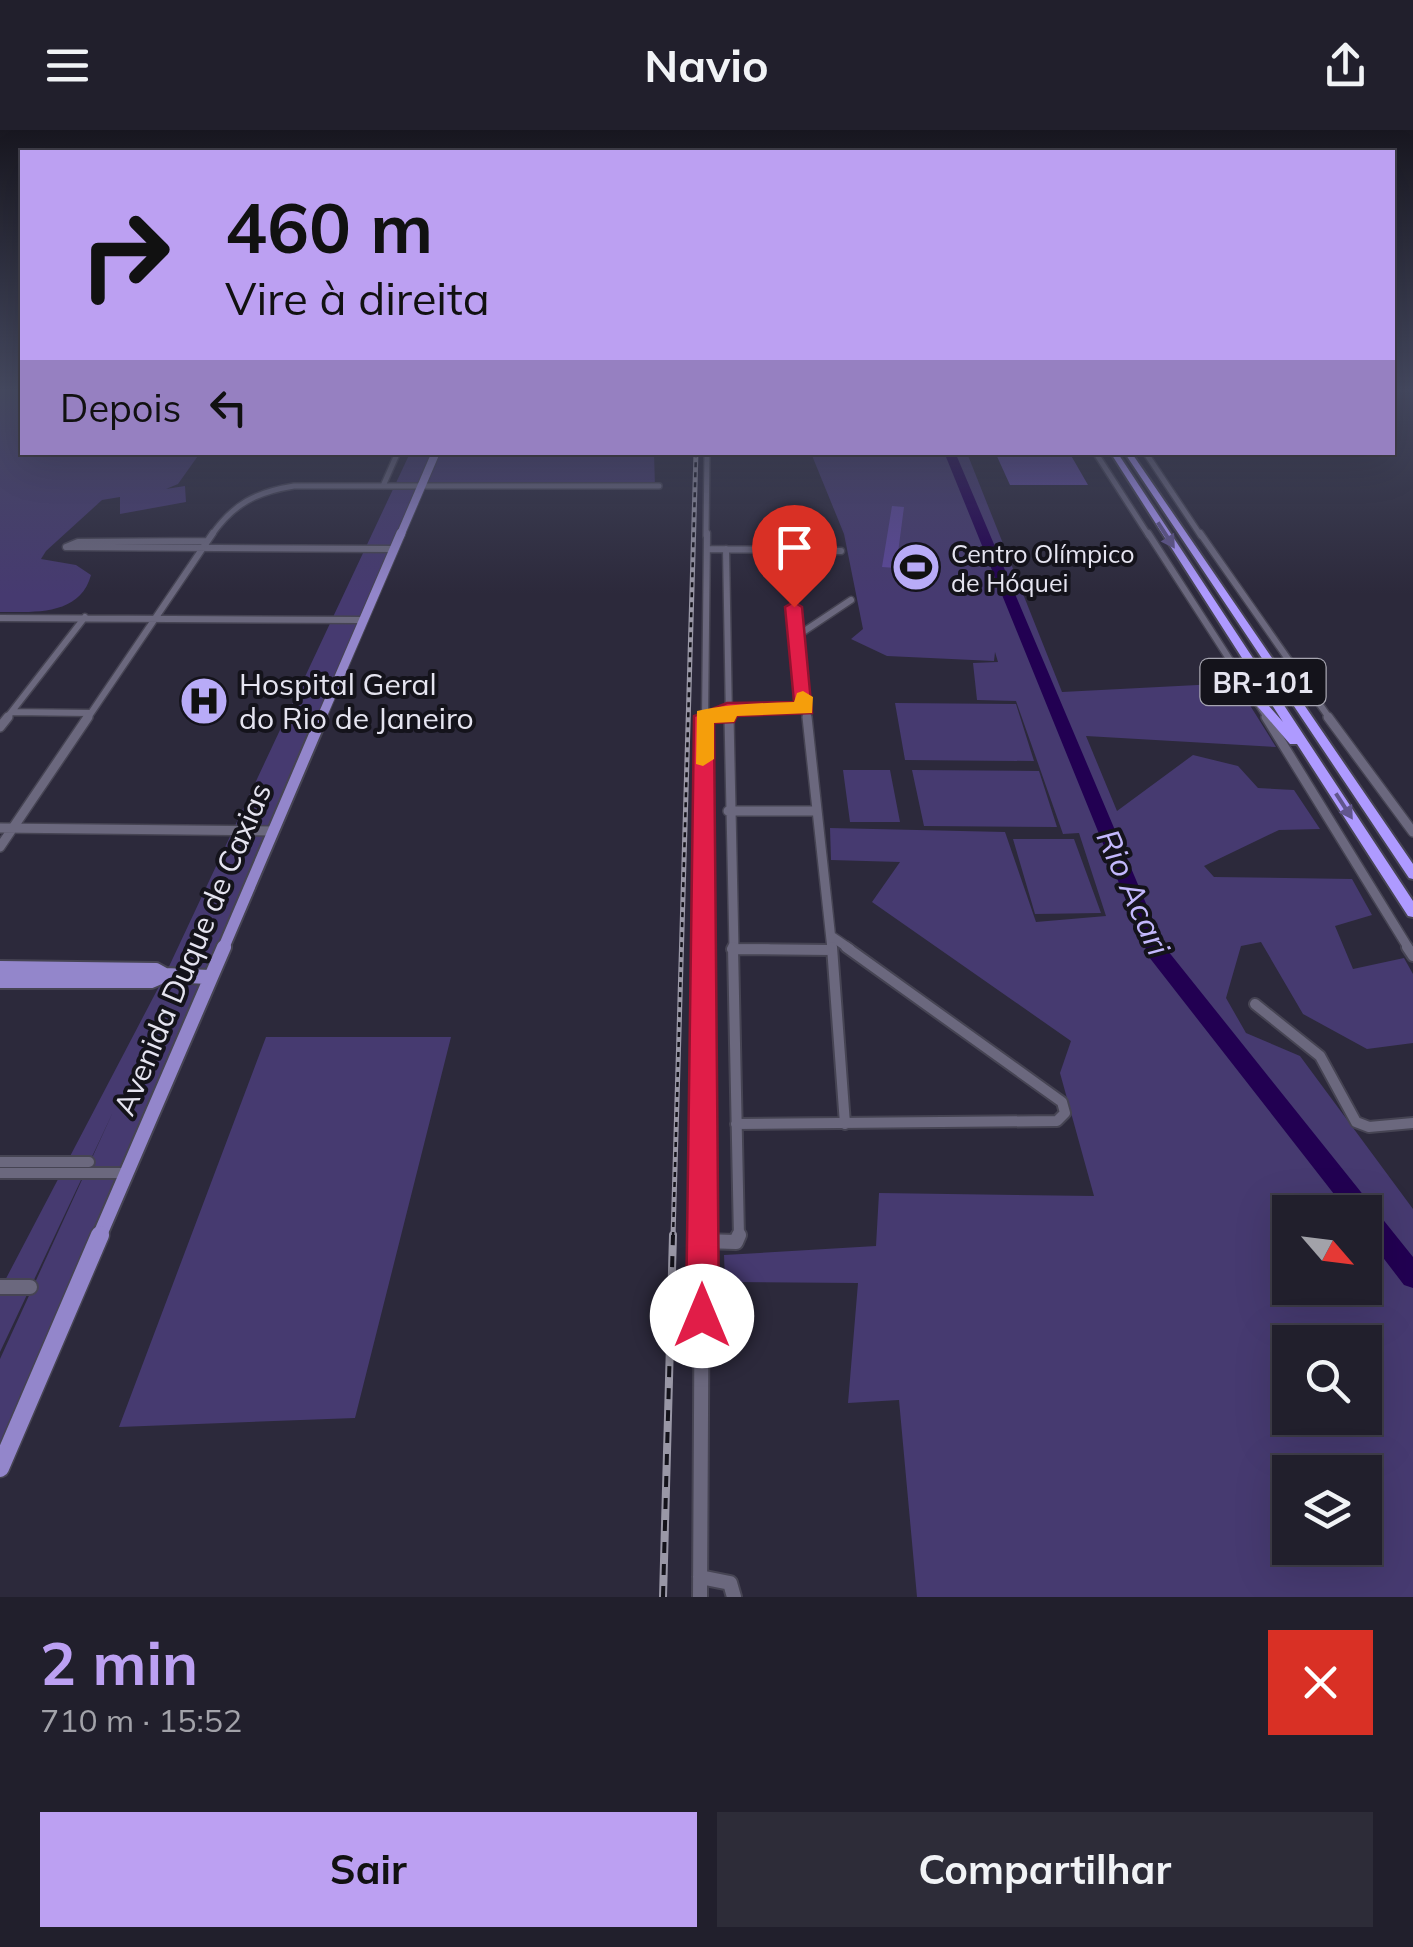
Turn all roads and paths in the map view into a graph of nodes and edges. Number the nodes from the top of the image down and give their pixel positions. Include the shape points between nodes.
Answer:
1 (396, 456) edge
2 (434, 456) edge
3 (707, 456) edge
4 (1098, 456) edge
5 (1116, 456) edge
6 (1131, 456) edge
7 (1148, 456) edge
8 (382, 486) junction
9 (659, 486) dead end
10 (421, 487) junction
11 (250, 496) joint
12 (141, 542) junction
13 (204, 545) junction
14 (395, 546) junction
15 (134, 549) junction
16 (708, 549) junction
17 (726, 549) junction
18 (788, 550) junction
19 (842, 550) dead end
20 (852, 600) dead end
21 (158, 616) junction
22 (85, 617) junction
23 (0, 618) edge
24 (362, 620) junction
25 (797, 636) junction
26 (1243, 683) junction
27 (805, 709) junction
28 (12, 712) junction
29 (90, 713) junction
30 (727, 713) junction
31 (704, 716) junction
32 (0, 728) edge
33 (1314, 760) junction
34 (728, 811) junction
35 (816, 811) junction
36 (0, 828) edge
37 (12, 828) junction
38 (272, 830) junction
39 (1413, 832) edge
40 (0, 847) edge
41 (1413, 874) edge
42 (1413, 912) edge
43 (831, 936) junction
44 (732, 948) junction
45 (832, 950) junction
46 (1413, 956) edge
47 (0, 968) edge
48 (165, 975) junction
49 (209, 977) junction
50 (0, 981) edge
51 (1255, 1004) dead end
52 (1413, 1123) edge
53 (736, 1124) junction
54 (845, 1124) junction
55 (0, 1162) edge
56 (86, 1167) junction
57 (0, 1173) edge
58 (128, 1173) junction
59 (703, 1241) junction
60 (0, 1287) edge
61 (30, 1287) dead end
62 (0, 1468) edge
63 (700, 1578) junction
64 (700, 1597) edge
65 (734, 1597) edge

1 - 8 street
2 - 10 main road, Avenida Duque de Caxias
3 - 16 street
4 - 26 street
5 -> 33 highway, BR-101
6 - 41 highway, BR-101
7 - 39 street via 1264,631
8 - 10 street
8 - 11 street via 294,486
9 - 10 street
10 - 14 main road, Avenida Duque de Caxias
11 - 13 street via 228,511
12 - 13 street
12 - 15 street
12 - 15 street via 66,547
13 - 14 street
13 - 15 street
13 - 21 street
14 - 24 main road, Avenida Duque de Caxias
16 - 17 street
16 - 31 street
17 - 18 street
17 - 30 street
18 - 19 street
18 - 25 street
20 - 25 street
21 - 22 street
21 - 24 street
21 - 29 street
22 - 23 street
22 - 28 street
24 - 38 main road, Avenida Duque de Caxias
25 - 27 street
26 - 33 highway
26 - 46 street
27 - 30 street
27 - 35 street
28 - 29 street
28 - 32 street
29 - 37 street
30 - 31 street
30 - 34 street
31 - 59 street
33 -> 42 highway, BR-101
34 - 35 street
34 - 44 street
35 - 43 street
36 - 37 street
37 - 38 street
37 - 40 street
38 - 49 main road, Avenida Duque de Caxias
43 - 45 street
43 - 54 street via 1065,1106 1057,1121
44 - 45 street
44 - 53 street
45 - 54 street
47 - 48 main road
48 - 49 main road
48 - 50 main road via 151,981
49 - 58 main road, Avenida Duque de Caxias
51 - 52 street via 1320,1056 1356,1122
53 - 54 street
53 - 59 street via 739,1239
55 - 56 street
56 - 57 street
56 - 58 street
58 - 62 main road, Avenida Duque de Caxias
59 - 63 street
60 - 61 street
63 - 64 street
63 - 65 street via 730,1583

